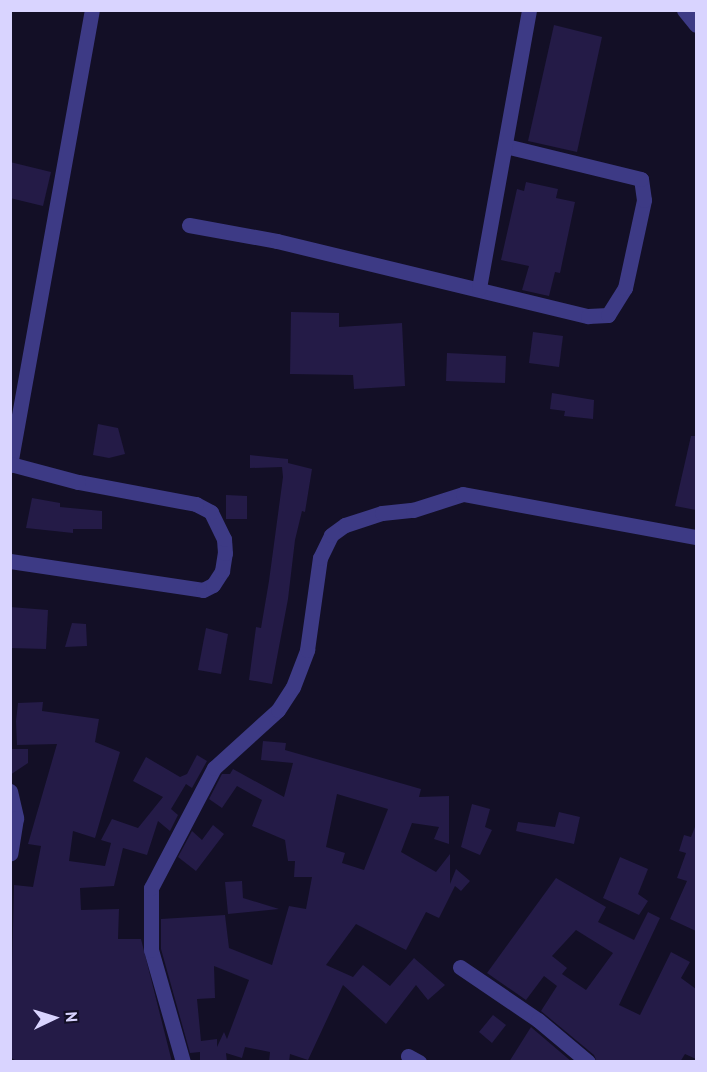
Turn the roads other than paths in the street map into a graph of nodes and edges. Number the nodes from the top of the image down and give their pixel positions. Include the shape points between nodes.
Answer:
1 (92, 10) edge
2 (529, 10) edge
3 (684, 10) edge
4 (696, 25) edge
5 (506, 146) junction
6 (189, 225) dead end
7 (479, 288) junction
8 (11, 464) edge
9 (696, 537) edge
10 (10, 561) edge
11 (10, 791) edge
12 (10, 854) edge
13 (460, 967) dead end
14 (183, 1062) edge
15 (588, 1062) edge

1 - 8 street
2 - 5 street
3 - 4 street
5 - 7 street
5 - 7 street via 622,171 641,179 644,200 625,288 608,315 588,316
6 - 7 street via 277,240
8 - 10 street via 78,482 196,504 211,512 224,538 225,553 222,571 213,585 190,591
9 - 14 street via 464,494 413,510 382,513 345,525 331,535 321,558 307,650 293,687 278,710 220,760 174,839 151,888 149,933 157,980
11 - 12 street via 16,818
13 - 15 street via 538,1020

